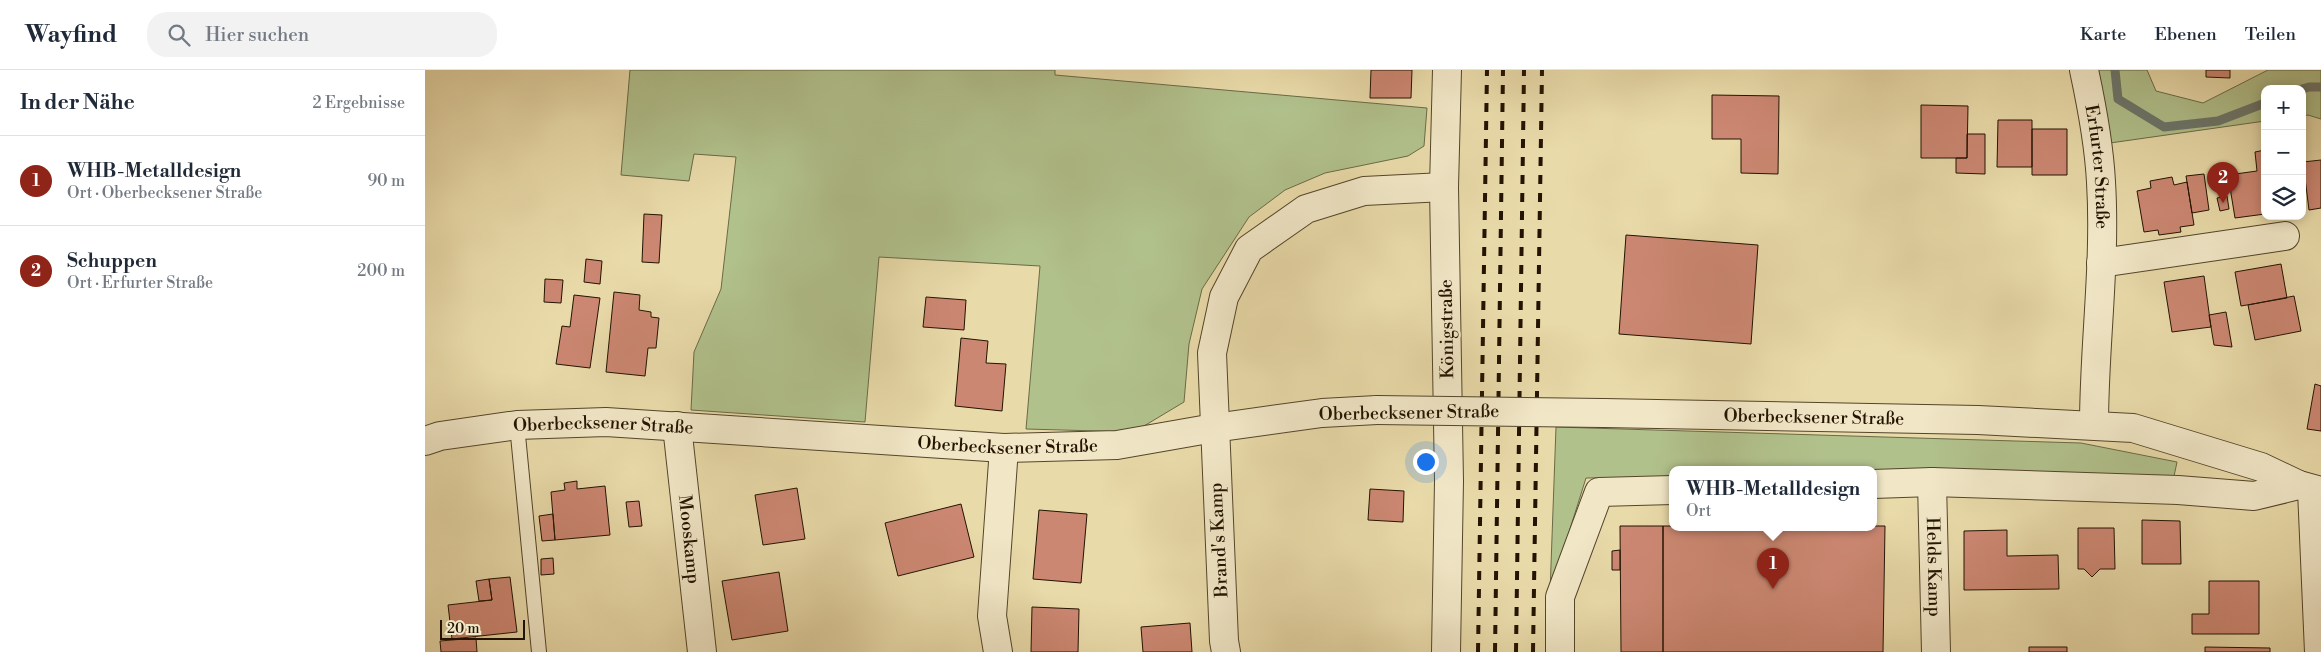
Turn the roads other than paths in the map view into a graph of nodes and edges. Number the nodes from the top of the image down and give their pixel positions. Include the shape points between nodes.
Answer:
1 (1447, 70) edge
2 (2084, 70) edge
3 (1444, 187) junction
4 (2285, 236) dead end
5 (2101, 263) junction
6 (517, 425) junction
7 (2094, 425) junction
8 (677, 426) junction
9 (1214, 428) junction
10 (425, 441) edge
11 (1004, 448) junction
12 (1932, 482) junction
13 (1877, 484) edge
14 (2311, 489) edge
15 (1669, 490) edge
16 (539, 652) edge
17 (702, 652) edge
18 (998, 652) edge
19 (1226, 652) edge
20 (1446, 652) edge
21 (1560, 652) edge
22 (1936, 652) edge
23 (2319, 652) edge

1 - 3 street, Königstraße
2 - 5 street, Erfurter Straße via 2094,113 2101,183
3 - 9 street via 1364,191 1306,209 1249,249 1224,297 1213,353
3 - 20 street, Königstraße via 1449,481
4 - 5 street
5 - 7 street, Erfurter Straße
6 - 8 street, Oberbecksener Straße via 606,422
6 - 10 street, Oberbecksener Straße
6 - 16 lane
7 - 9 street, Oberbecksener Straße, bridge via 1603,412 1377,410 1322,413
7 - 14 street, Oberbecksener Straße via 2133,428 2261,467
8 - 11 street, Oberbecksener Straße
8 - 17 street, Mooskamp
9 - 11 street, Oberbecksener Straße via 1117,445
9 - 19 street, Brand's Kamp
11 - 18 street via 992,616
12 - 13 street
12 - 14 street via 2178,490 2254,496
12 - 22 street, Helds Kamp
14 - 23 street
15 - 21 street via 1599,492 1560,597

